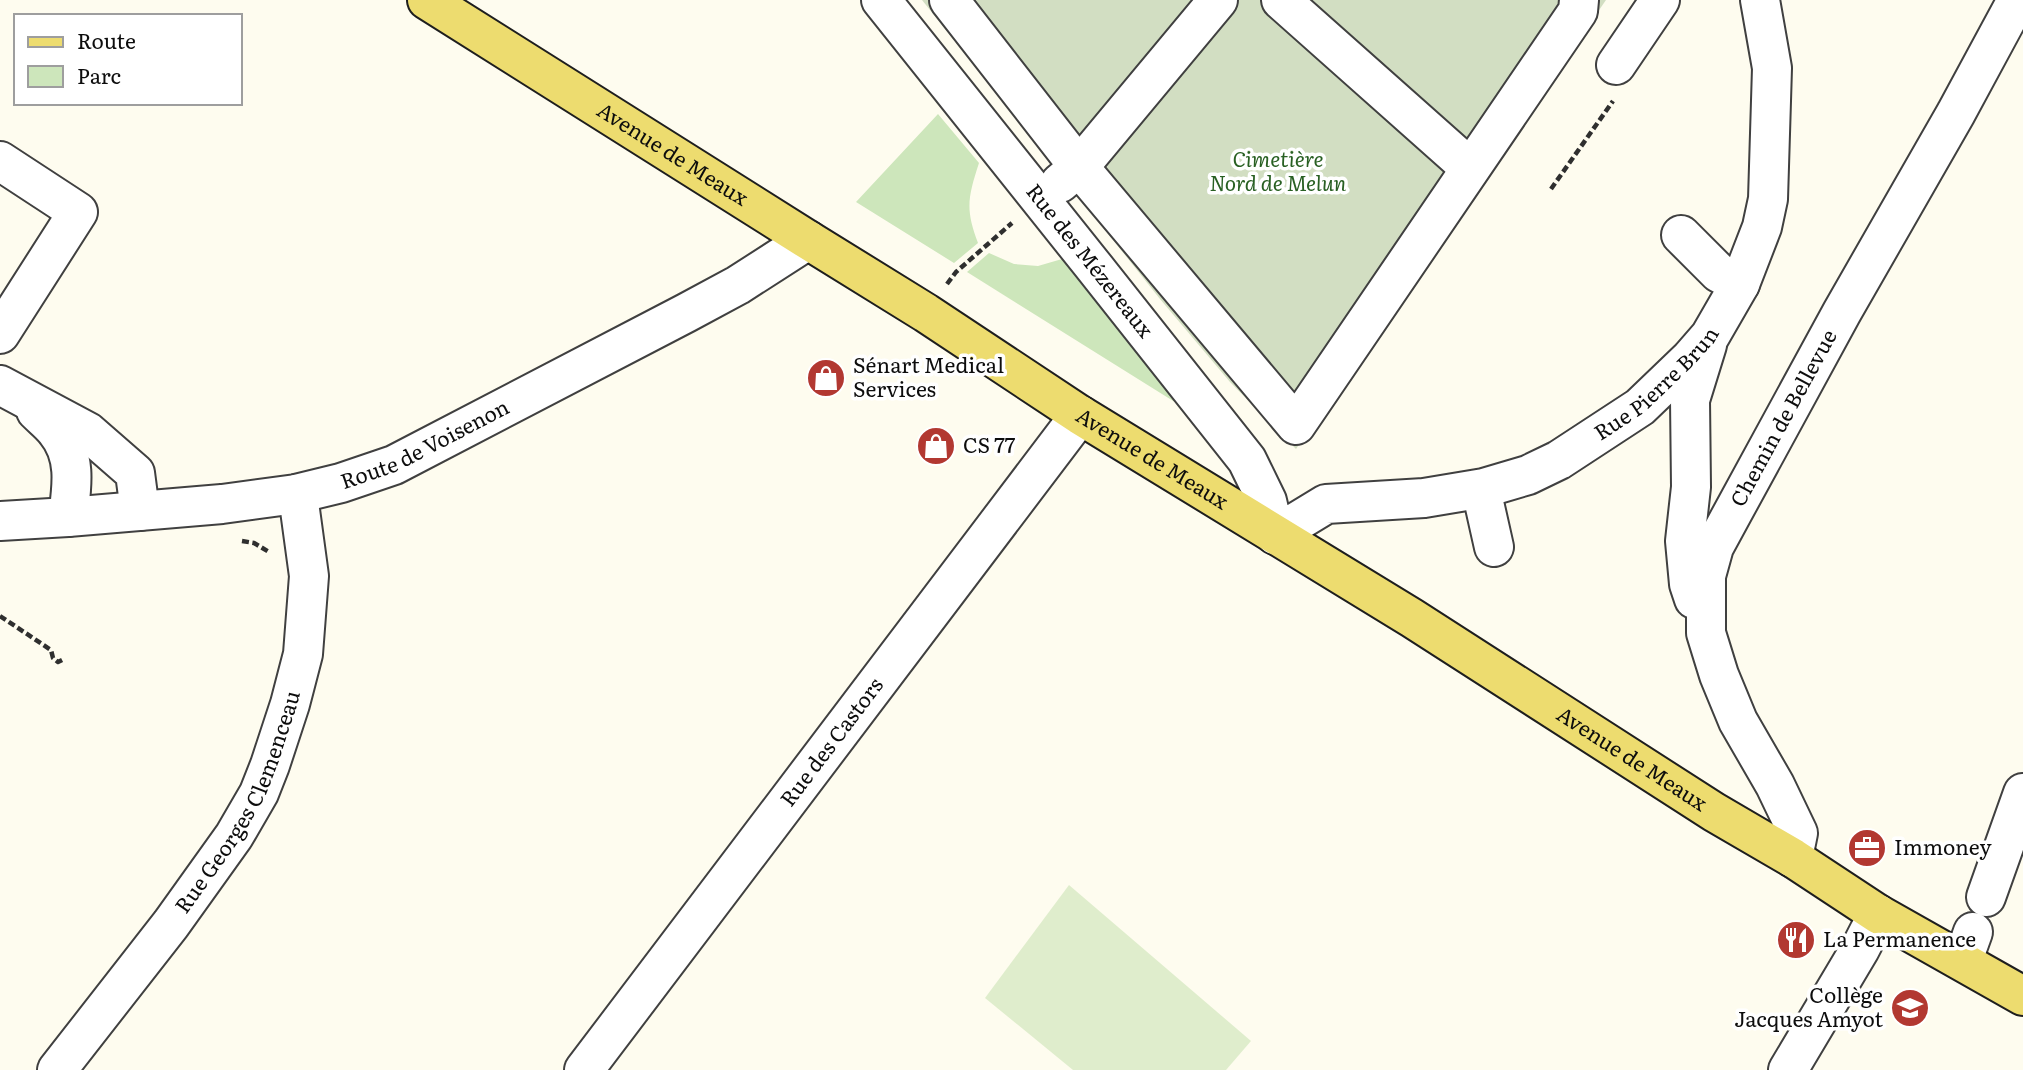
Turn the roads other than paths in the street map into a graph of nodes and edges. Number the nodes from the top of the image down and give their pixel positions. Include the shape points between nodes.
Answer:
1 (427, 0) edge
2 (881, 0) edge
3 (948, 0) edge
4 (1218, 0) edge
5 (1281, 0) edge
6 (1580, 0) edge
7 (1660, 0) edge
8 (1760, 0) edge
9 (2017, 0) edge
10 (1616, 65) dead end
11 (0, 161) edge
12 (1079, 167) junction
13 (1470, 168) junction
14 (1041, 199) junction
15 (1681, 235) dead end
16 (808, 240) junction
17 (1740, 284) junction
18 (0, 334) edge
19 (1710, 336) junction
20 (10, 390) edge
21 (1080, 415) junction
22 (1481, 489) junction
23 (296, 494) junction
24 (1690, 504) junction
25 (140, 511) junction
26 (1733, 512) junction
27 (68, 517) junction
28 (0, 521) edge
29 (1275, 535) junction
30 (1494, 547) dead end
31 (1706, 633) junction
32 (2023, 793) edge
33 (1793, 858) junction
34 (1986, 897) dead end
35 (1878, 914) junction
36 (2023, 996) edge
37 (57, 1070) edge
38 (584, 1070) edge
39 (1788, 1070) edge

1 - 16 main road, Avenue de Meaux
2 - 14 street, Rue des Mézereaux
3 - 12 street
4 - 12 street
5 - 13 street
6 - 13 street via 1578,10
7 - 10 street
8 - 17 street, Rue Pierre Brun via 1772,68 1770,175 1762,227
9 - 26 street, Chemin de Bellevue
11 - 18 street via 78,212
12 - 13 street via 1296,425
12 - 14 street
14 - 29 street, Rue des Mézereaux via 1247,460 1267,501
15 - 17 street via 1719,273
16 - 21 main road, Avenue de Meaux
16 - 23 street, Route de Voisenon via 737,285 394,465
17 - 19 street, Rue Pierre Brun
19 - 22 street, Rue Pierre Brun via 1640,407 1559,460
19 - 24 street via 1690,400
20 - 25 street via 88,432 135,473
20 - 27 street via 57,431 70,456
21 - 29 main road, Avenue de Meaux
21 - 38 street, Rue des Castors
22 - 29 street, Rue Pierre Brun via 1326,505
22 - 30 street
23 - 25 street, Route de Voisenon
23 - 37 street, Rue Georges Clemenceau via 309,576 303,654 266,775 234,836
24 - 26 street via 1709,518
24 - 31 street via 1685,541 1689,584
25 - 27 street, Route de Voisenon
26 - 31 street, Chemin de Bellevue via 1714,547 1706,576
27 - 28 street, Route de Voisenon
29 - 33 main road, Avenue de Meaux
31 - 33 street, Chemin de Bellevue via 1738,721 1798,833
32 - 34 street
33 - 35 main road, Avenue de Meaux
35 - 36 main road, Avenue de Meaux via 1968,946
35 - 39 street

